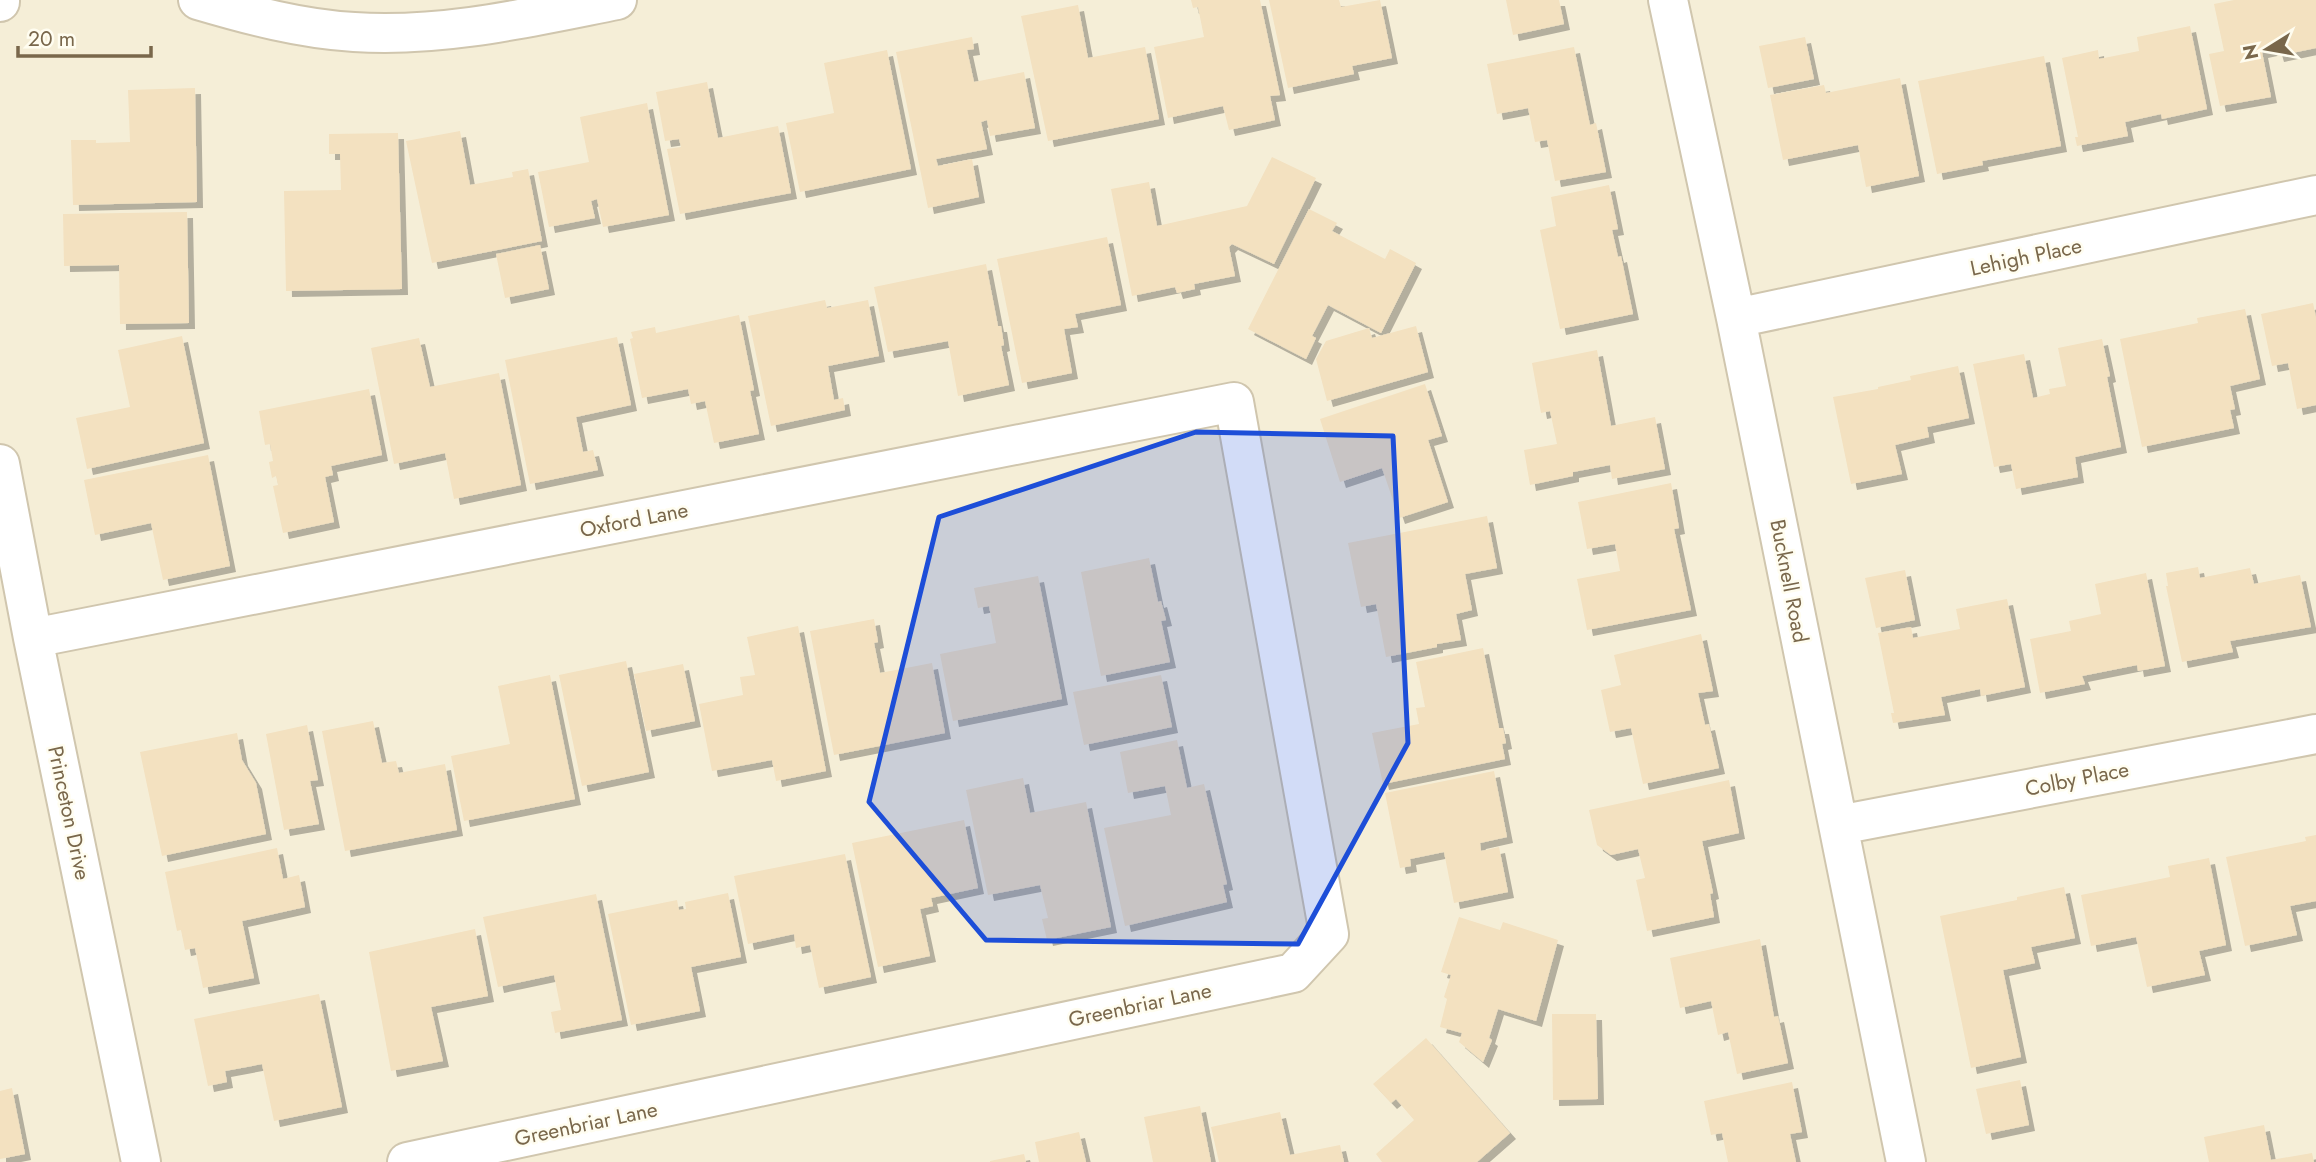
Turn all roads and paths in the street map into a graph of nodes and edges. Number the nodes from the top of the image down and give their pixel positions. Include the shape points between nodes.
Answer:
1 (198, 0) edge
2 (617, 0) edge
3 (1668, 0) edge
4 (2316, 195) edge
5 (1736, 318) junction
6 (1234, 402) joint
7 (0, 464) edge
8 (33, 638) junction
9 (2316, 734) edge
10 (1839, 825) junction
11 (141, 1162) edge
12 (407, 1162) edge
13 (1906, 1162) edge

1 - 2 street via 278,21 352,32 406,33 478,26
3 - 5 street, Bucknell Road
4 - 5 street, Lehigh Place
5 - 10 street, Bucknell Road
6 - 8 street, Oxford Lane
6 - 12 street, Greenbriar Lane via 1329,934 1293,973
7 - 8 street, Princeton Drive
8 - 11 street, Princeton Drive
9 - 10 street, Colby Place
10 - 13 street, Bucknell Road

